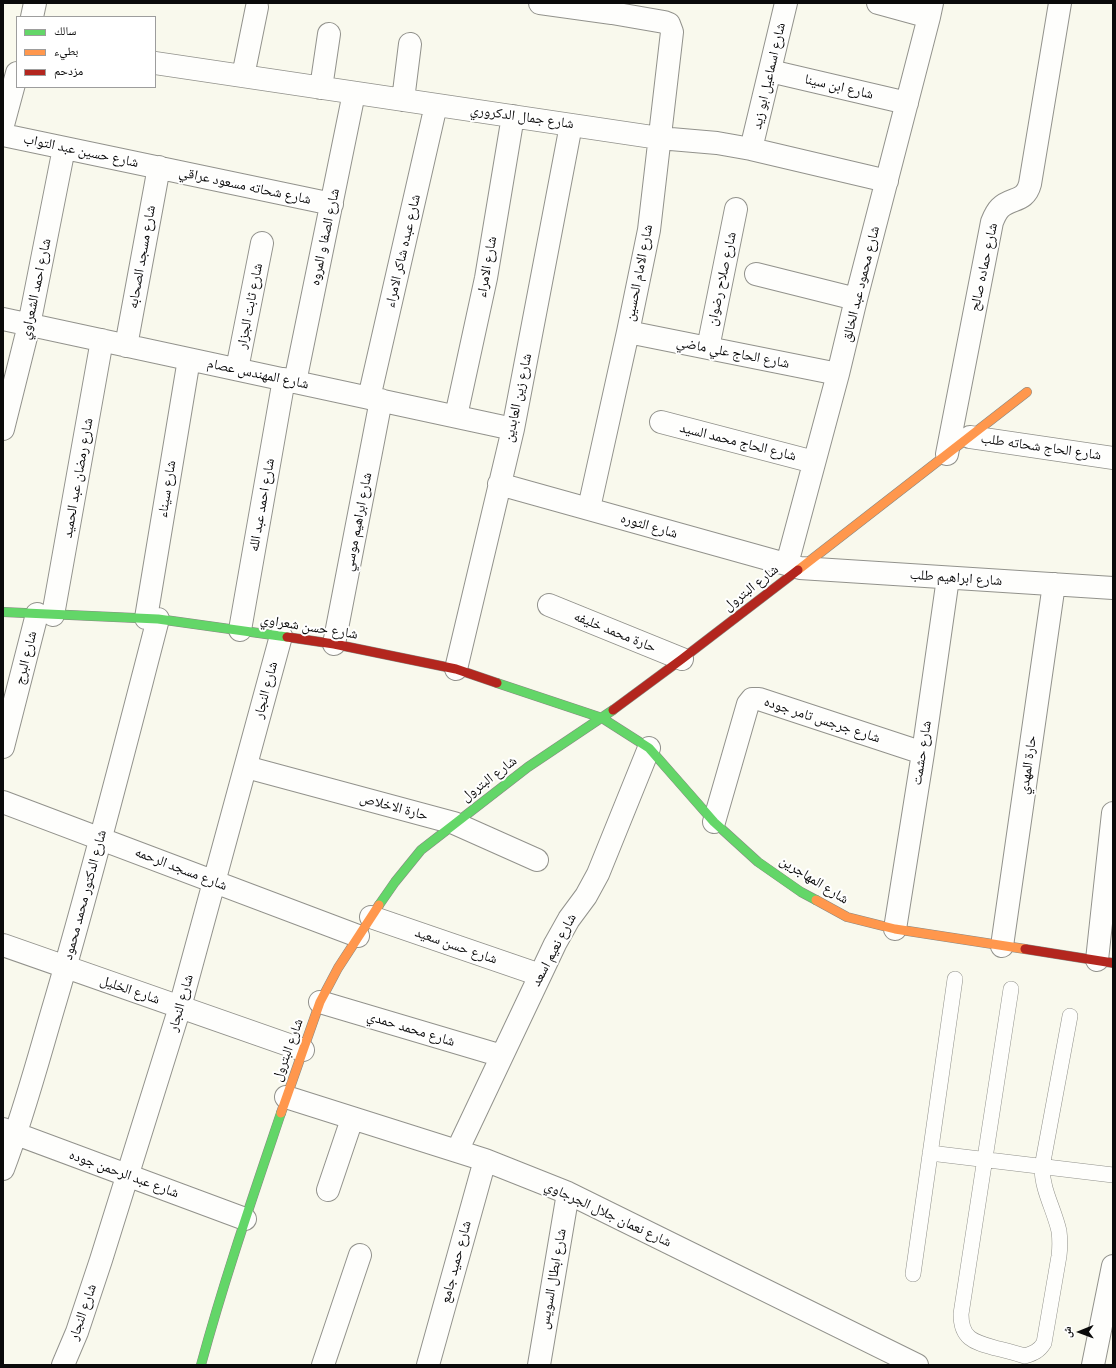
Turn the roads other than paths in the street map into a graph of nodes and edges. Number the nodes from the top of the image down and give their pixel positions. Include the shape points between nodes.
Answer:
1 (35, 3) edge
2 (540, 3) edge
3 (786, 3) edge
4 (878, 3) edge
5 (1060, 3) edge
6 (257, 7) dead end
7 (613, 8) edge
8 (930, 10) edge
9 (32, 16) edge
10 (330, 34) dead end
11 (410, 44) dead end
12 (156, 63) edge
13 (770, 71) junction
14 (244, 76) junction
15 (16, 77) edge
16 (321, 88) junction
17 (354, 93) junction
18 (403, 100) junction
19 (907, 103) junction
20 (436, 105) junction
21 (513, 116) junction
22 (3, 125) edge
23 (572, 125) junction
24 (3, 135) edge
25 (659, 138) junction
26 (64, 148) junction
27 (751, 149) junction
28 (159, 168) junction
29 (887, 181) junction
30 (332, 204) junction
31 (736, 209) dead end
32 (262, 243) dead end
33 (756, 274) dead end
34 (856, 299) junction
35 (3, 319) edge
36 (29, 325) junction
37 (628, 332) junction
38 (102, 340) junction
39 (126, 346) junction
40 (708, 348) junction
41 (189, 359) junction
42 (237, 369) junction
43 (838, 374) junction
44 (290, 381) junction
45 (1027, 392) dead end
46 (375, 399) junction
47 (456, 416) junction
48 (661, 422) dead end
49 (3, 429) edge
50 (513, 429) junction
51 (970, 437) junction
52 (947, 454) junction
53 (1113, 458) edge
54 (814, 462) junction
55 (499, 484) junction
56 (589, 508) junction
57 (793, 566) junction
58 (948, 578) junction
59 (1054, 584) junction
60 (1113, 588) edge
61 (549, 605) dead end
62 (3, 612) edge
63 (45, 614) junction
64 (152, 618) junction
65 (240, 630) junction
66 (281, 636) junction
67 (334, 644) junction
68 (682, 659) junction
69 (456, 669) junction
70 (602, 718) junction
71 (3, 747) edge
72 (649, 748) junction
73 (923, 753) junction
74 (246, 767) junction
75 (3, 802) edge
76 (1113, 813) edge
77 (714, 822) junction
78 (454, 823) junction
79 (101, 838) junction
80 (537, 860) dead end
81 (215, 882) junction
82 (371, 917) junction
83 (895, 928) junction
84 (358, 936) junction
85 (3, 945) edge
86 (1002, 946) junction
87 (1105, 962) edge
88 (65, 967) junction
89 (540, 975) junction
90 (955, 979) dead end
91 (1011, 990) dead end
92 (320, 1002) junction
93 (180, 1007) junction
94 (1070, 1016) dead end
95 (302, 1050) junction
96 (502, 1056) junction
97 (286, 1097) junction
98 (352, 1119) junction
99 (10, 1131) edge
100 (458, 1152) junction
101 (930, 1153) junction
102 (484, 1160) junction
103 (984, 1160) junction
104 (1042, 1167) junction
105 (3, 1169) edge
106 (128, 1175) junction
107 (1113, 1175) edge
108 (328, 1190) dead end
109 (568, 1193) junction
110 (245, 1219) junction
111 (360, 1255) dead end
112 (1113, 1266) edge
113 (913, 1274) dead end
114 (64, 1365) edge
115 (201, 1365) edge
116 (323, 1365) edge
117 (428, 1365) edge
118 (539, 1365) edge
119 (917, 1365) edge
120 (1093, 1365) edge

1 - 9 street
2 - 7 street
3 - 13 street, شارع اسماعيل ابو زيد
4 - 8 street
5 - 52 street, شارع حماده صالح via 1029,190 1021,198 1000,208 992,222
6 - 14 street
7 - 25 street, شارع الامام الحسين via 671,26
8 - 19 street, شارع محمود عبد الخالق
10 - 16 street
11 - 18 street
12 - 14 street, شارع جمال الدكروري
13 - 19 street, شارع ابن سينا
13 - 27 street, شارع اسماعيل ابو زيد
14 - 16 street, شارع جمال الدكروري
15 - 22 street
16 - 17 street, شارع جمال الدكروري
17 - 18 street, شارع جمال الدكروري
17 - 30 street, شارع الصفا و المروه
18 - 20 street, شارع جمال الدكروري
19 - 29 street, شارع محمود عبد الخالق
20 - 21 street, شارع جمال الدكروري
20 - 46 street, شارع عبده شاكر الامراء
21 - 23 street, شارع جمال الدكروري
21 - 47 street, شارع الامراء via 486,278
23 - 25 street, شارع جمال الدكروري
23 - 50 street, شارع زين العابدين
24 - 26 street, شارع حسين عبد التواب
25 - 27 street, شارع جمال الدكروري
25 - 37 street, شارع الامام الحسين via 649,230
26 - 28 street, شارع حسين عبد التواب
26 - 36 street, شارع احمد الشعراوي
27 - 29 street, شارع جمال الدكروري
28 - 30 street, شارع شحاته مسعود عراقي
28 - 39 street, شارع مسجد الصحابه
29 - 34 street, شارع محمود عبد الخالق
30 - 44 street, شارع الصفا و المروه
31 - 40 street, شارع صلاح رضوان
32 - 42 street, شارع ثابت الجزار
33 - 34 street
34 - 43 street, شارع محمود عبد الخالق
35 - 36 street, شارع المهندس عصام
36 - 38 street, شارع المهندس عصام
36 - 49 street, شارع احمد الشعراوي
37 - 40 street, شارع الحاج علي ماضي
37 - 56 street, شارع الامام الحسين
38 - 39 street, شارع المهندس عصام
38 - 63 street, شارع رمضان عبد الحميد
39 - 41 street, شارع المهندس عصام
40 - 43 street, شارع الحاج علي ماضي
41 - 42 street, شارع المهندس عصام
41 - 64 street, شارع سيناء
42 - 44 street, شارع المهندس عصام
43 - 54 street, شارع محمود عبد الخالق
44 - 46 street, شارع المهندس عصام
44 - 65 street, شارع احمد عبد الله
45 - 51 street, شارع البترول
46 - 47 street, شارع المهندس عصام
46 - 67 street, شارع ابراهيم موسي
47 - 50 street, شارع المهندس عصام
48 - 54 street, شارع الحاج محمد السيد
50 - 55 street, شارع زين العابدين
51 - 52 street, شارع البترول
51 - 53 street, شارع الحاج شحاته طلب
52 - 57 street, شارع البترول
54 - 57 street, شارع محمود عبد الخالق
55 - 56 street, شارع الثوره
55 - 69 street, شارع زين العابدين
56 - 57 street, شارع الثوره
57 - 58 street, شارع ابراهيم طلب
57 - 68 street, شارع البترول
58 - 59 street, شارع ابراهيم طلب
58 - 73 street, شارع حشمت
59 - 60 street, شارع ابراهيم طلب
59 - 86 street, حارة المهدي
61 - 68 street, حارة محمد خليفه
62 - 63 street, شارع حسن شعراوي
63 - 64 street, شارع حسن شعراوي
63 - 71 street, شارع البرج
64 - 65 street, شارع حسن شعراوي
64 - 79 street, شارع الدكتور محمد محمود
65 - 66 street, شارع حسن شعراوي
66 - 67 street, شارع حسن شعراوي
66 - 74 street, شارع النجار
67 - 69 street, شارع حسن شعراوي
68 - 70 street, شارع البترول
69 - 70 street, شارع حسن شعراوي
70 - 72 street, شارع المهاجرين
70 - 78 street, شارع البترول via 528,767
72 - 77 street, شارع المهاجرين
72 - 89 street, شارع نعيم اسعد via 598,874 569,919
73 - 77 street, شارع جرجس تامر جوده via 759,699 752,699 748,704
73 - 83 street, شارع حشمت
74 - 78 street, حارة الاخلاص
74 - 81 street, شارع النجار
75 - 79 street, شارع مسجد الرحمه
76 - 87 street
77 - 83 street, شارع المهاجرين via 758,862 801,892 846,917
78 - 80 street, حارة الاخلاص
78 - 82 street, شارع البترول via 420,850
79 - 81 street, شارع مسجد الرحمه
79 - 88 street, شارع الدكتور محمد محمود
81 - 84 street, شارع مسجد الرحمه
81 - 93 street, شارع النجار
82 - 84 street, شارع البترول
82 - 89 street, شارع حسن سعيد
83 - 86 street, شارع المهاجرين
84 - 92 street, شارع البترول
85 - 88 street, شارع الخليل
86 - 87 street, شارع المهاجرين
88 - 93 street, شارع الخليل
88 - 99 street, شارع الدكتور محمد محمود
89 - 96 street, شارع نعيم اسعد
90 - 101 lane
91 - 103 lane
92 - 95 street, شارع البترول
92 - 96 street, شارع محمد حمدي
93 - 95 street, شارع الخليل
93 - 106 street, شارع النجار
94 - 104 lane
95 - 97 street, شارع البترول
96 - 100 street, شارع نعيم اسعد
97 - 98 street, شارع نعمان جلال الجرجاوي
97 - 110 street, شارع البترول
98 - 100 street, شارع نعمان جلال الجرجاوي
98 - 108 street
99 - 105 street, شارع الدكتور محمد محمود
99 - 106 street, شارع عبد الرحمن جوده
100 - 102 street, شارع نعمان جلال الجرجاوي
101 - 103 lane
101 - 113 lane
102 - 109 street, شارع نعمان جلال الجرجاوي
102 - 117 street, شارع حميد جامع
103 - 104 lane
103 - 104 lane via 961,1322 963,1330 974,1342 1025,1356 1039,1350 1044,1343 1060,1250 1059,1230 1044,1187
104 - 107 lane
106 - 110 street, شارع عبد الرحمن جوده
106 - 114 street, شارع النجار
109 - 118 street, شارع ابطال السويس
109 - 119 street, شارع نعمان جلال الجرجاوي
110 - 115 street, شارع البترول
111 - 116 street
112 - 120 street

